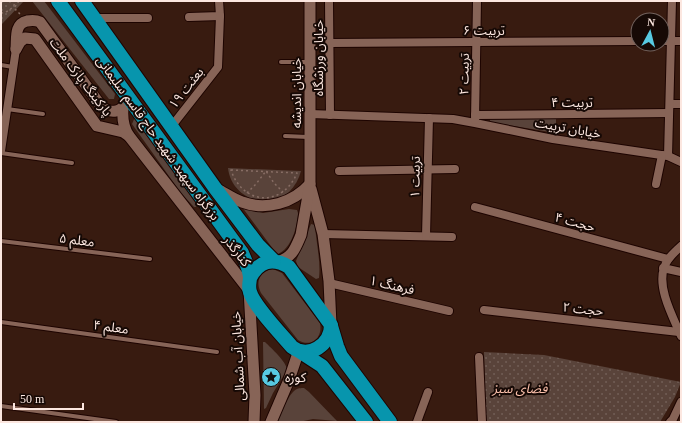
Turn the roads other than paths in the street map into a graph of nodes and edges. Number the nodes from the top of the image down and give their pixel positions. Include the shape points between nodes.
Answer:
1 (58, 1) edge
2 (82, 1) edge
3 (219, 1) edge
4 (310, 1) edge
5 (330, 1) edge
6 (477, 1) edge
7 (672, 1) edge
8 (220, 16) junction
9 (189, 17) dead end
10 (94, 18) junction
11 (148, 18) dead end
12 (630, 41) edge
13 (671, 41) junction
14 (681, 41) edge
15 (477, 42) junction
16 (330, 43) junction
17 (16, 49) junction
18 (281, 62) dead end
19 (310, 62) junction
20 (1, 65) edge
21 (14, 67) junction
22 (124, 91) junction
23 (670, 104) junction
24 (681, 104) edge
25 (122, 108) junction
26 (7, 109) junction
27 (109, 112) junction
28 (669, 113) junction
29 (43, 114) dead end
30 (310, 114) junction
31 (330, 115) junction
32 (429, 118) junction
33 (475, 119) junction
34 (172, 127) junction
35 (106, 129) junction
36 (129, 136) junction
37 (285, 136) dead end
38 (310, 137) junction
39 (1, 152) edge
40 (665, 155) junction
41 (681, 162) edge
42 (72, 163) dead end
43 (455, 169) dead end
44 (427, 170) junction
45 (339, 171) dead end
46 (310, 184) junction
47 (656, 184) dead end
48 (215, 188) junction
49 (475, 208) dead end
50 (323, 234) junction
51 (426, 236) junction
52 (452, 237) dead end
53 (1, 241) edge
54 (681, 246) edge
55 (150, 259) dead end
56 (668, 260) junction
57 (275, 261) junction
58 (664, 268) junction
59 (681, 272) edge
60 (329, 283) junction
61 (249, 284) junction
62 (484, 310) dead end
63 (449, 311) dead end
64 (1, 322) edge
65 (331, 325) junction
66 (680, 335) edge
67 (299, 350) junction
68 (217, 352) dead end
69 (479, 357) dead end
70 (428, 392) dead end
71 (681, 402) edge
72 (1, 406) edge
73 (675, 420) edge
74 (116, 422) edge
75 (254, 422) edge
76 (271, 422) edge
77 (366, 422) edge
78 (390, 422) edge
79 (417, 422) edge
80 (482, 422) edge

1 - 22 highway, بزرگراه سپهبد شهید حاج قاسم سلیمانی
2 - 10 highway, بزرگراه سپهبد شهید حاج قاسم سلیمانی
3 - 8 street, بعثت ۱۹
4 - 19 main road, خیابان اندیشه
5 - 16 street, خیابان ورزشگاه
6 - 15 street, تربیت ۲
7 - 13 street
8 - 9 street
8 - 34 street, بعثت ۱۹ via 218,67
10 - 11 street
10 - 34 highway, بزرگراه سپهبد شهید حاج قاسم سلیمانی
12 - 15 street, تربیت ۶
13 - 14 street
13 - 23 street
15 - 16 street, تربیت ۶
15 - 33 street, تربیت ۲
16 - 31 street, خیابان ورزشگاه
17 - 21 street
17 - 27 main road, پارکینگ پارک ملت via 19,25 29,20 40,22 101,106
17 - 35 main road, پارکینگ پارک ملت via 25,38 32,38 38,42 97,126
18 - 19 lane
19 - 30 main road, خیابان اندیشه
20 - 21 lane
21 - 26 street
22 - 25 main road, پارکینگ پارک ملت via 126,101
22 - 61 highway, بزرگراه سپهبد شهید حاج قاسم سلیمانی via 242,253 248,267
23 - 24 street
23 - 28 street
25 - 27 main road, پارکینگ پارک ملت
25 - 36 main road, کنارگذر via 122,119
26 - 29 lane
26 - 39 street
27 - 35 main road via 114,123 111,128
28 - 33 street, تربیت ۴
28 - 40 street
30 - 31 street, خیابان تربیت
30 - 38 main road, خیابان اندیشه
31 - 32 street, خیابان تربیت
32 - 33 street, خیابان تربیت
32 - 44 street, تربیت ۱
33 - 40 street, خیابان تربیت via 553,139
34 - 48 highway, بزرگراه سپهبد شهید حاج قاسم سلیمانی
35 - 36 main road, پارکینگ پارک ملت via 123,132
36 - 61 main road, کنارگذر
37 - 38 lane
38 - 46 main road, خیابان اندیشه
39 - 42 lane
40 - 41 street, خیابان تربیت
40 - 47 street
43 - 44 street
44 - 45 street
44 - 51 street, تربیت ۱
46 - 48 main road via 293,198 281,204 268,206 242,202
46 - 50 main road, خیابان اندیشه
46 - 57 main road, خیابان اندیشه via 304,223 298,242 288,258
48 - 57 highway, بزرگراه سپهبد شهید حاج قاسم سلیمانی via 258,245
49 - 56 street, حجت ۴
50 - 51 street
50 - 60 main road, خیابان اندیشه
51 - 52 street
53 - 55 lane, معلم ۵
54 - 56 street
56 - 58 street
57 - 61 highway via 266,262 254,270
57 - 65 highway, بزرگراه سپهبد شهید حاج قاسم سلیمانی via 292,270
58 - 59 street
58 - 66 street via 664,294
60 - 63 street, فرهنگ ۱
60 - 65 main road, خیابان اندیشه
61 - 67 highway, بزرگراه سپهبد شهید حاج قاسم سلیمانی via 254,301 292,347
61 - 75 main road, خیابان آب شمالی
62 - 66 street, حجت ۲
64 - 68 lane, معلم ۴
65 - 67 highway via 329,335 322,345 312,351
65 - 78 highway via 341,356
67 - 76 main road
67 - 77 highway via 322,366
69 - 80 street
70 - 79 street
71 - 73 street
72 - 74 lane

